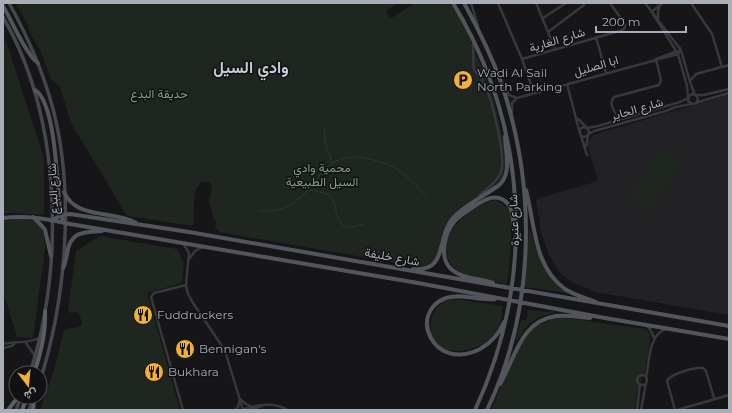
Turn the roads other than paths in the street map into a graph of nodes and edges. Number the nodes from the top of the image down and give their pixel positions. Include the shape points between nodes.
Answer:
1 (9, 3) edge
2 (453, 3) edge
3 (464, 3) edge
4 (471, 3) edge
5 (498, 3) edge
6 (536, 3) edge
7 (566, 3) edge
8 (610, 3) edge
9 (645, 3) edge
10 (664, 3) edge
11 (691, 3) edge
12 (3, 6) edge
13 (584, 6) dead end
14 (660, 6) junction
15 (652, 13) junction
16 (3, 17) edge
17 (543, 18) junction
18 (659, 20) junction
19 (479, 31) junction
20 (548, 32) junction
21 (472, 36) junction
22 (596, 38) junction
23 (673, 45) junction
24 (555, 49) junction
25 (680, 52) junction
26 (670, 55) junction
27 (522, 59) junction
28 (656, 59) junction
29 (680, 60) junction
30 (38, 63) junction
31 (729, 65) edge
32 (722, 67) junction
33 (687, 71) junction
34 (606, 73) junction
35 (696, 74) junction
36 (690, 82) junction
37 (567, 84) junction
38 (502, 86) junction
39 (729, 89) edge
40 (35, 90) junction
41 (534, 93) junction
42 (729, 93) edge
43 (696, 95) junction
44 (688, 97) junction
45 (517, 98) junction
46 (697, 102) junction
47 (691, 104) junction
48 (615, 113) junction
49 (577, 117) junction
50 (512, 118) junction
51 (623, 119) junction
52 (611, 122) junction
53 (587, 127) junction
54 (506, 129) junction
55 (579, 130) junction
56 (588, 135) junction
57 (581, 136) junction
58 (586, 148) junction
59 (588, 154) dead end
60 (523, 183) junction
61 (64, 192) junction
62 (471, 204) junction
63 (63, 215) junction
64 (33, 217) junction
65 (3, 218) edge
66 (53, 220) junction
67 (65, 223) junction
68 (138, 225) junction
69 (106, 230) junction
70 (182, 243) junction
71 (516, 243) junction
72 (204, 246) junction
73 (51, 256) junction
74 (190, 258) junction
75 (390, 267) junction
76 (63, 268) junction
77 (186, 285) junction
78 (500, 287) junction
79 (499, 298) junction
80 (608, 306) junction
81 (509, 309) junction
82 (45, 311) junction
83 (605, 318) junction
84 (645, 324) junction
85 (729, 326) edge
86 (668, 328) junction
87 (40, 338) junction
88 (654, 338) junction
89 (729, 340) edge
90 (16, 342) junction
91 (25, 342) junction
92 (3, 344) edge
93 (3, 348) edge
94 (35, 356) junction
95 (32, 365) edge
96 (37, 365) edge
97 (45, 365) edge
98 (646, 377) junction
99 (646, 383) junction
100 (640, 384) junction
101 (495, 391) junction
102 (729, 395) edge
103 (714, 398) junction
104 (240, 399) junction
105 (263, 405) junction
106 (252, 407) junction
107 (183, 410) edge
108 (235, 410) edge
109 (242, 410) edge
110 (248, 410) edge
111 (288, 410) edge
112 (475, 410) edge
113 (487, 410) edge
114 (637, 410) edge
115 (641, 410) edge
116 (676, 410) edge

1 - 30 main road, شارع البدع
2 - 21 main road, شارع عنيزة
3 - 19 main road, شارع عنيزة
4 - 19 street, شارع عنيزة
5 - 27 street, شارع الغارية
6 - 17 street
7 - 17 street
8 - 22 street, شارع الغارية via 624,22 625,28
9 - 15 street
10 - 14 street
11 - 32 street via 712,34
12 - 30 main road via 27,50
13 - 20 street
14 - 15 street
14 - 18 street
15 - 18 street
15 - 23 street
16 - 40 main road, شارع البدع
17 - 20 street
18 - 25 street
19 - 38 main road, شارع عنيزة
20 - 24 street
21 - 54 main road, شارع عنيزة via 494,88
21 - 62 street, شارع عنيزة via 474,66 493,110 502,167 498,178
22 - 24 street, شارع الغارية
22 - 34 street, شارع الغارية
23 - 25 street
23 - 26 street
24 - 27 street, شارع الغارية
25 - 26 street, ابا الصليل
25 - 29 street
25 - 33 street
26 - 28 street, ابا الصليل
26 - 29 street
27 - 41 street, شارع الغارية
28 - 34 street, ابا الصليل
28 - 48 street via 660,83 614,97 611,101
29 - 44 street
30 - 61 main road, شارع البدع via 57,124
31 - 32 street
32 - 35 street
33 - 35 street
33 - 36 street
34 - 37 street, ابا الصليل
35 - 36 street
36 - 43 street
37 - 41 street, ابا الصليل
37 - 49 street
38 - 45 street via 509,95
38 - 50 main road, شارع عنيزة
39 - 43 street
40 - 63 main road via 41,96 51,126
40 - 66 main road, شارع البدع via 48,147
41 - 45 street, ابا الصليل
42 - 46 street
43 - 44 street
43 - 46 street
44 - 47 street
44 - 51 street, شارع الحاير via 680,102
45 - 50 street via 512,103
46 - 47 street
47 - 56 street, شارع الحاير via 594,131
48 - 51 street
48 - 52 street
49 - 53 street
49 - 55 street
50 - 60 main road, شارع عنيزة
51 - 52 street, شارع الحاير
52 - 53 street, شارع الحاير
53 - 55 street via 581,127
53 - 56 street
54 - 62 main road via 506,176 500,184
54 - 71 main road, شارع عنيزة via 515,186
55 - 57 street
56 - 57 street
56 - 58 street
57 - 58 street
58 - 59 street
60 - 80 main road via 537,245 552,275 570,292
60 - 101 main road, شارع عنيزة via 526,242 521,296 511,343
61 - 63 main road, شارع البدع
61 - 68 main road via 70,203 85,210 129,220
62 - 75 main road via 449,223 442,238 440,256 432,264 420,269
63 - 66 main road
63 - 67 main road
63 - 68 main road, شارع خليفة via 88,216
64 - 65 main road, شارع خليفة
64 - 66 main road, شارع خليفة
64 - 73 main road via 45,230
66 - 67 main road, شارع خليفة
66 - 73 main road, شارع البدع
67 - 69 main road, شارع خليفة
67 - 76 main road, شارع البدع
68 - 75 main road, شارع خليفة
69 - 70 main road, شارع خليفة
69 - 76 main road via 83,232 76,236 69,244
70 - 72 main road, شارع خليفة
70 - 74 street
71 - 78 main road via 510,207 494,197 459,217 448,234 445,253 450,267 461,274
71 - 81 main road, شارع عنيزة
72 - 74 street
72 - 79 main road, شارع خليفة
73 - 82 main road, شارع البدع
74 - 77 street
75 - 78 main road, شارع خليفة
76 - 97 main road, شارع البدع
77 - 104 street via 190,299 226,354
77 - 107 street via 154,293 151,297
78 - 80 main road, شارع خليفة
79 - 81 main road via 450,297 437,303 430,311 428,320 429,334 433,342 440,349 452,354 476,351 496,337
79 - 83 main road, شارع خليفة
80 - 85 main road, شارع خليفة
81 - 112 main road, شارع عنيزة via 498,353
82 - 87 main road, شارع البدع
82 - 96 highway via 46,323
83 - 84 main road, شارع خليفة
83 - 101 main road via 557,316 535,324 521,340 504,378
84 - 86 main road, شارع خليفة
84 - 88 street
86 - 88 street via 661,330
86 - 89 main road, شارع خليفة
87 - 91 street
87 - 94 main road, شارع البدع
88 - 98 street
90 - 91 street
90 - 92 street
90 - 93 street
91 - 94 street
94 - 95 main road, شارع البدع
98 - 99 street
98 - 100 street via 642,375 638,378
99 - 100 street
99 - 115 street
100 - 114 street
101 - 113 main road, شارع عنيزة
102 - 103 street
103 - 116 street
103 - 116 street via 703,368 672,376 667,381
104 - 106 street
104 - 108 street
104 - 109 street
105 - 106 street
105 - 110 street
105 - 111 street
106 - 109 street

